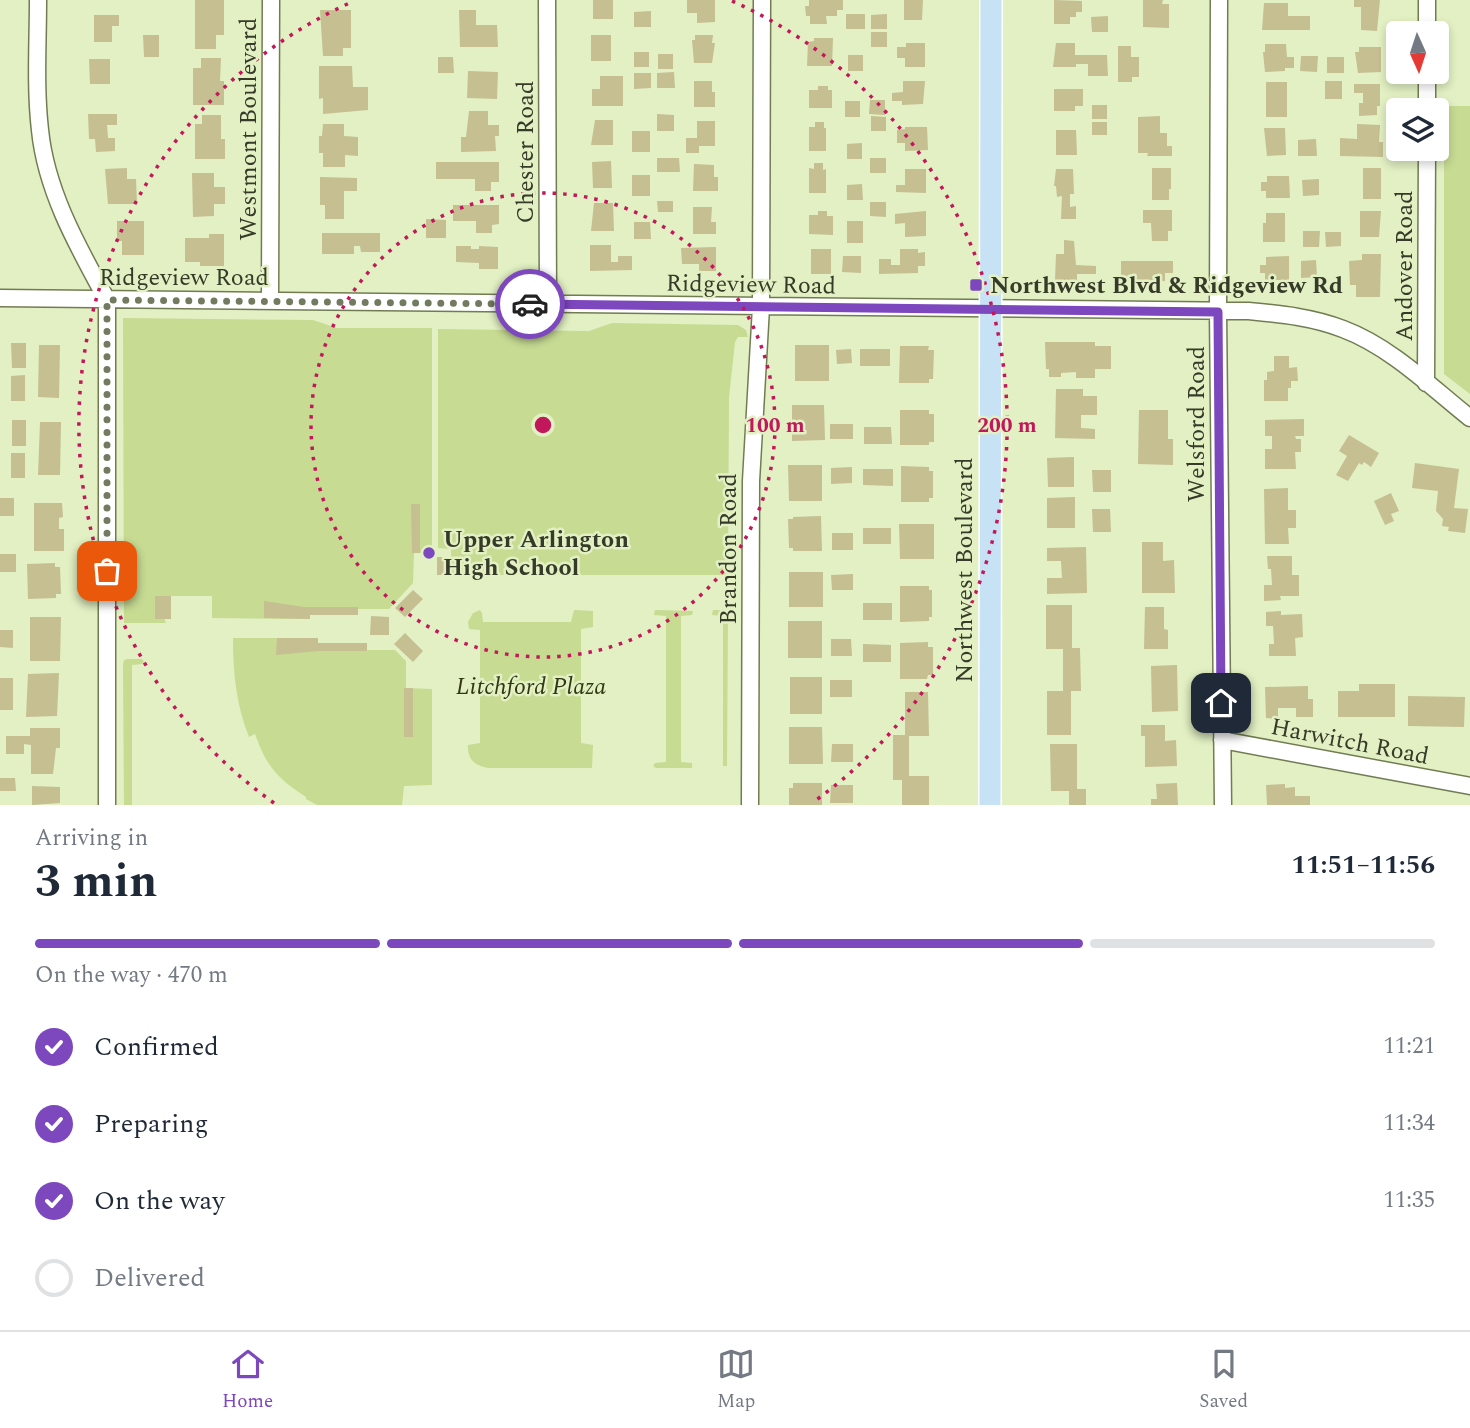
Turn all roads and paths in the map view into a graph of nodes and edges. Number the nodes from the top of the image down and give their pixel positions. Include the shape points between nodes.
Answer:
1 (38, 0) edge
2 (271, 0) edge
3 (547, 0) edge
4 (762, 0) edge
5 (991, 0) edge
6 (1219, 0) edge
7 (1427, 0) edge
8 (1427, 21) edge
9 (1427, 161) edge
10 (0, 298) edge
11 (107, 300) junction
12 (270, 301) junction
13 (548, 304) junction
14 (761, 307) junction
15 (991, 309) junction
16 (1218, 312) junction
17 (1426, 383) junction
18 (1470, 418) edge
19 (1222, 740) junction
20 (1470, 786) edge
21 (107, 805) edge
22 (750, 805) edge
23 (990, 805) edge
24 (1223, 805) edge

1 - 11 street via 40,131 47,167 83,257
2 - 12 street, Westmont Boulevard
3 - 13 street, Chester Road
4 - 14 street, Brandon Road
5 - 15 main road, Northwest Boulevard
6 - 16 street, Welsford Road
7 - 8 street
9 - 17 street, Andover Road
10 - 11 street, Ridgeview Road
11 - 12 street, Ridgeview Road
11 - 21 street
12 - 13 street, Ridgeview Road
13 - 14 street, Ridgeview Road
14 - 15 street, Ridgeview Road
14 - 22 street, Brandon Road via 751,481
15 - 16 street, Ridgeview Road
15 - 23 main road, Northwest Boulevard
16 - 17 street, Ridgeview Road via 1286,315 1343,329
16 - 19 street, Welsford Road
17 - 18 street, Ridgeview Road
19 - 20 street, Harwitch Road
19 - 24 street, Welsford Road

